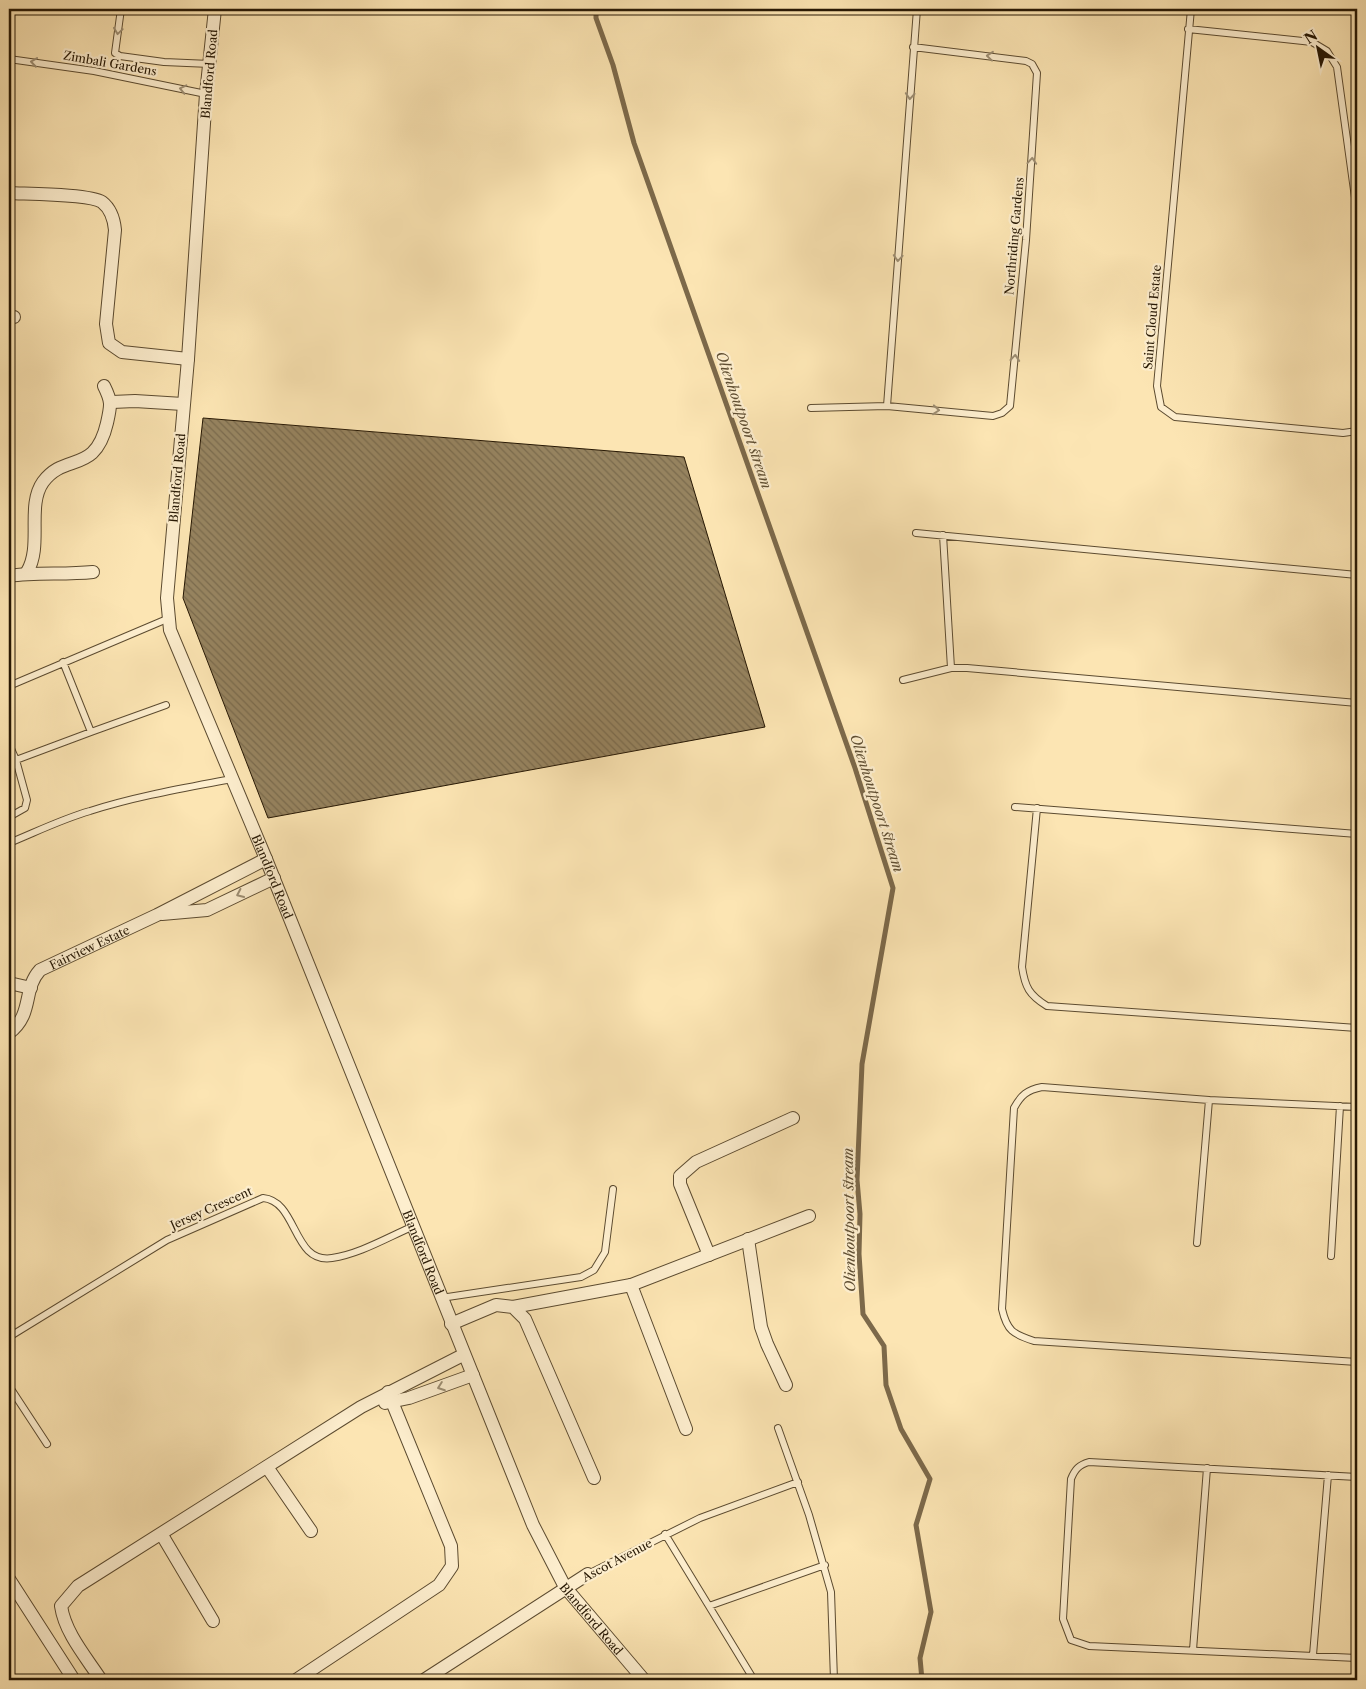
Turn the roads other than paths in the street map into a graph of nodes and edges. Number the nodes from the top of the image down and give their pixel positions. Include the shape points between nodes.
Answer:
1 (121, 9) edge
2 (215, 9) edge
3 (917, 9) edge
4 (1191, 9) edge
5 (1188, 29) junction
6 (913, 47) junction
7 (9, 59) edge
8 (210, 64) junction
9 (206, 94) junction
10 (9, 193) edge
11 (1357, 212) edge
12 (188, 359) junction
13 (104, 386) dead end
14 (112, 402) junction
15 (183, 404) junction
16 (887, 406) junction
17 (811, 408) dead end
18 (1357, 431) edge
19 (916, 532) dead end
20 (943, 536) junction
21 (27, 572) junction
22 (93, 572) dead end
23 (1357, 575) edge
24 (9, 576) edge
25 (167, 619) junction
26 (63, 662) junction
27 (951, 668) junction
28 (903, 680) dead end
29 (9, 686) edge
30 (1357, 703) edge
31 (166, 706) dead end
32 (91, 732) junction
33 (9, 744) edge
34 (16, 760) junction
35 (232, 779) junction
36 (1015, 806) dead end
37 (1037, 808) junction
38 (9, 817) edge
39 (1357, 834) edge
40 (9, 844) edge
41 (266, 859) junction
42 (274, 878) junction
43 (157, 915) junction
44 (9, 983) edge
45 (31, 988) junction
46 (1357, 1028) edge
47 (9, 1033) edge
48 (1209, 1100) junction
49 (1340, 1106) junction
50 (1357, 1107) edge
51 (793, 1118) dead end
52 (613, 1189) dead end
53 (810, 1216) dead end
54 (414, 1226) junction
55 (748, 1239) junction
56 (1197, 1243) dead end
57 (709, 1255) junction
58 (1331, 1256) dead end
59 (631, 1285) junction
60 (442, 1298) junction
61 (513, 1307) junction
62 (451, 1324) junction
63 (9, 1337) edge
64 (463, 1355) junction
65 (1357, 1362) edge
66 (472, 1375) junction
67 (786, 1385) dead end
68 (9, 1386) edge
69 (390, 1397) junction
70 (778, 1428) dead end
71 (686, 1429) dead end
72 (47, 1444) dead end
73 (267, 1467) junction
74 (1207, 1468) junction
75 (1328, 1475) junction
76 (1357, 1477) edge
77 (594, 1478) dead end
78 (798, 1482) junction
79 (311, 1531) dead end
80 (665, 1534) junction
81 (162, 1535) junction
82 (825, 1565) junction
83 (588, 1574) joint
84 (9, 1579) edge
85 (565, 1587) junction
86 (709, 1606) junction
87 (213, 1621) dead end
88 (1192, 1650) junction
89 (1313, 1655) junction
90 (1357, 1658) edge
91 (74, 1680) edge
92 (101, 1680) edge
93 (296, 1680) edge
94 (424, 1680) edge
95 (644, 1680) edge
96 (754, 1680) edge
97 (834, 1680) edge

1 -> 8 lane, Zimbali Gardens via 115,53 164,62
2 - 8 street, Blandford Road
3 - 6 lane
4 - 5 lane, Saint Cloud Estate
5 - 11 lane via 1312,42 1328,51 1337,67
5 - 18 lane, Saint Cloud Estate via 1157,386 1161,407 1175,417 1343,434
6 -> 16 lane
16 -> 6 lane, Northriding Gardens via 993,416 1010,406 1036,107 1037,73 1026,60
9 -> 7 lane, Zimbali Gardens via 94,71
8 - 9 street, Blandford Road
9 - 12 street, Blandford Road
10 - 12 street via 90,198 104,204 112,214 115,230 106,324 109,343 122,352
12 - 15 street, Blandford Road
13 - 14 street
14 - 15 street
14 - 21 street via 97,451 56,472 40,487 36,500 34,552
15 - 25 street, Blandford Road
16 - 17 lane, Northriding Gardens
19 - 20 lane
20 - 23 lane
20 - 27 lane
21 - 22 street via 64,575
21 - 24 street
25 - 26 lane
25 - 35 street, Blandford Road
26 - 29 lane
26 - 32 lane
27 - 28 lane
27 - 30 lane
31 - 32 lane
32 - 34 lane
33 - 34 lane
34 - 38 lane via 27,800 25,808
35 - 40 lane via 170,790 90,811
35 - 41 street, Blandford Road
36 - 37 lane
37 - 39 lane
37 - 46 lane via 1022,967 1024,982 1033,998 1047,1006
41 - 42 street, Blandford Road
41 - 43 street, Fairview Estate
42 -> 43 street, Fairview Estate via 207,910
42 - 54 street, Blandford Road
43 - 45 street, Fairview Estate via 50,964 34,977
44 - 45 street
45 - 47 street, Fairview Estate via 24,1018
48 - 49 lane
48 - 56 lane
48 - 65 lane via 1042,1086 1021,1096 1014,1108 1002,1309 1006,1324 1017,1336 1034,1342
49 - 50 lane
49 - 58 lane
51 - 57 street via 696,1162 680,1176 680,1184
52 - 60 lane via 605,1252 594,1270 581,1277
53 - 55 street
54 - 60 street, Blandford Road
54 - 63 lane, Jersey Crescent via 363,1248 331,1258 317,1257 299,1239 281,1205 263,1198 167,1240
55 - 57 street
55 - 67 street via 761,1327
57 - 59 street
59 - 61 street
59 - 71 street
60 - 62 street, Blandford Road
61 - 62 street via 496,1305
61 - 77 street via 526,1319
62 - 64 street, Blandford Road
64 - 66 street, Blandford Road
64 - 69 street
66 -> 69 street via 409,1398
66 - 85 street, Blandford Road via 533,1525
68 - 72 lane
69 - 73 street via 361,1407
69 - 93 street via 451,1546 452,1566 439,1585
70 - 78 lane
73 - 79 street
73 - 81 street
74 - 75 lane
74 - 88 lane
74 - 88 lane via 1089,1462 1074,1471 1071,1479 1063,1619 1071,1640 1089,1646
75 - 76 lane
75 - 89 lane
78 - 80 lane, Ascot Avenue
78 - 82 lane
80 - 83 lane, Ascot Avenue
80 - 86 lane
81 - 87 street
81 - 92 street via 88,1579 61,1606 70,1633
82 - 86 lane
82 - 97 lane via 833,1611
83 - 85 street, Ascot Avenue
84 - 91 street
85 - 94 street, Ascot Avenue
85 - 95 street, Blandford Road
86 - 96 lane
88 - 89 lane
89 - 90 lane

